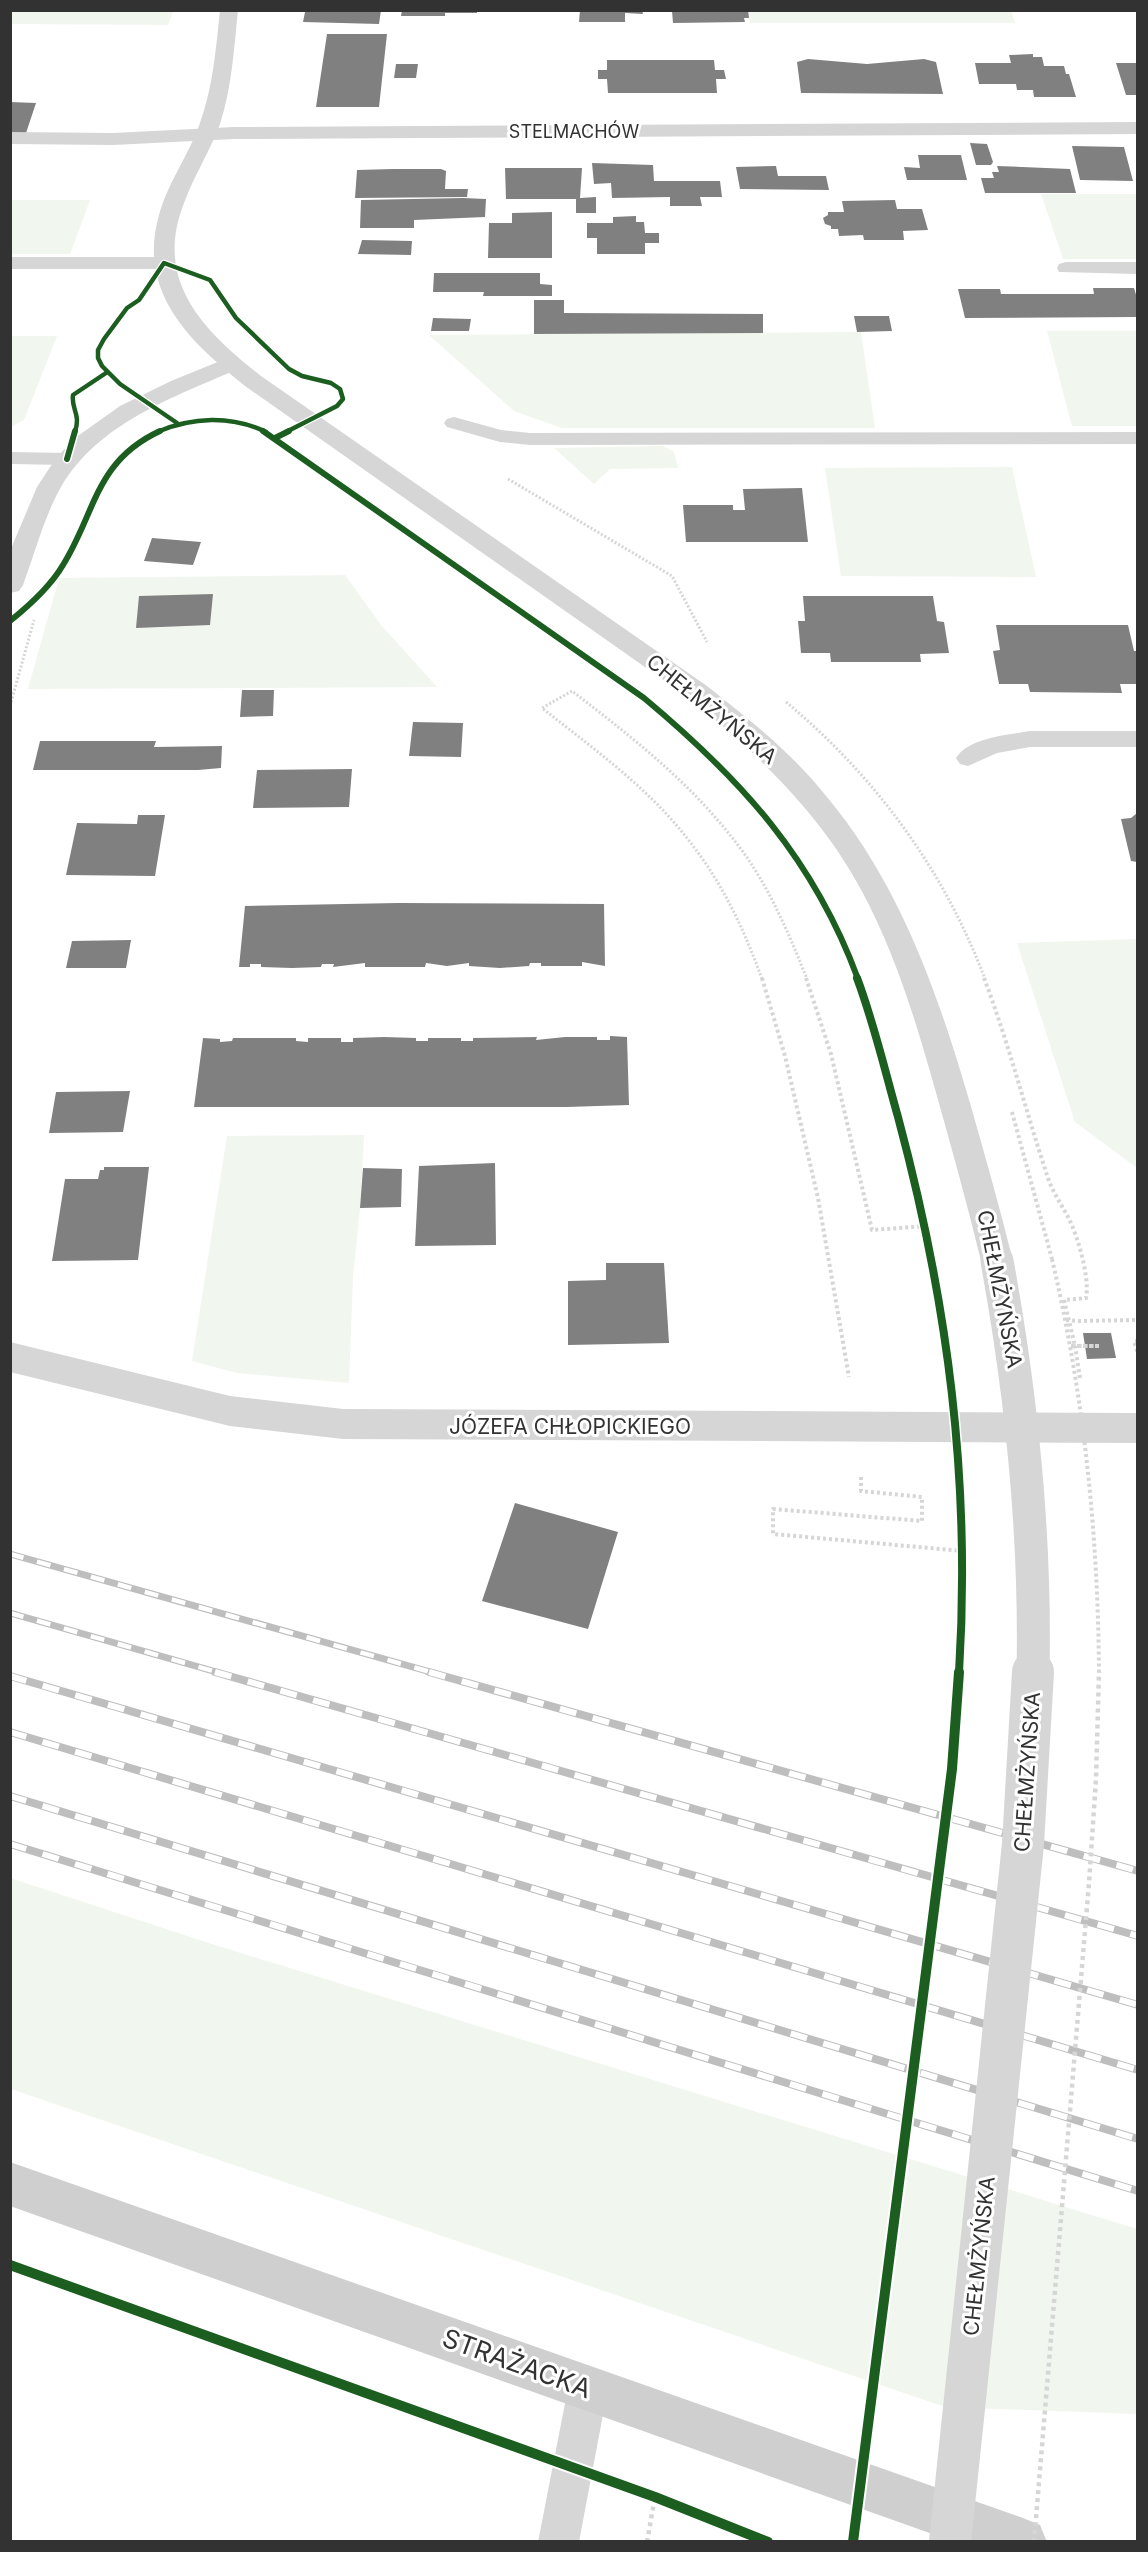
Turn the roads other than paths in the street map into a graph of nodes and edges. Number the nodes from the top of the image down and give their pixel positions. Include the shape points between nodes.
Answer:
1 (229, 10) edge
2 (1137, 128) edge
3 (206, 134) junction
4 (10, 138) edge
5 (164, 263) junction
6 (10, 264) edge
7 (1066, 268) dead end
8 (1137, 268) edge
9 (230, 364) junction
10 (454, 423) dead end
11 (1137, 438) edge
12 (10, 459) edge
13 (68, 459) junction
14 (10, 585) edge
15 (1137, 739) edge
16 (968, 758) dead end
17 (10, 1357) edge
18 (1137, 1428) edge
19 (10, 2184) edge
20 (588, 2388) junction
21 (558, 2541) edge
22 (950, 2541) edge
23 (1023, 2541) edge

1 - 3 street, CHEŁMŻYŃSKA via 216,98
2 - 3 street, STELMACHÓW
3 - 4 street, STELMACHÓW via 113,139
3 - 5 street, CHEŁMŻYŃSKA via 169,217
5 - 6 lane
5 - 9 street, CHEŁMŻYŃSKA via 186,319
7 - 8 lane
9 - 13 street via 116,418
9 - 22 street, CHEŁMŻYŃSKA, bridge via 698,692 757,741 818,804 856,855 891,916 934,1030 997,1261 1015,1361 1029,1481 1034,1587 1033,1686 1022,1845
10 - 11 lane via 500,436 530,439
12 - 13 lane
13 - 14 street via 48,488
15 - 16 lane via 1030,739 991,746
17 - 18 street, JÓZEFA CHŁOPICKIEGO via 230,1411 343,1424
19 - 20 main road, STRAŻACKA
20 - 21 lane
20 - 23 main road, STRAŻACKA

